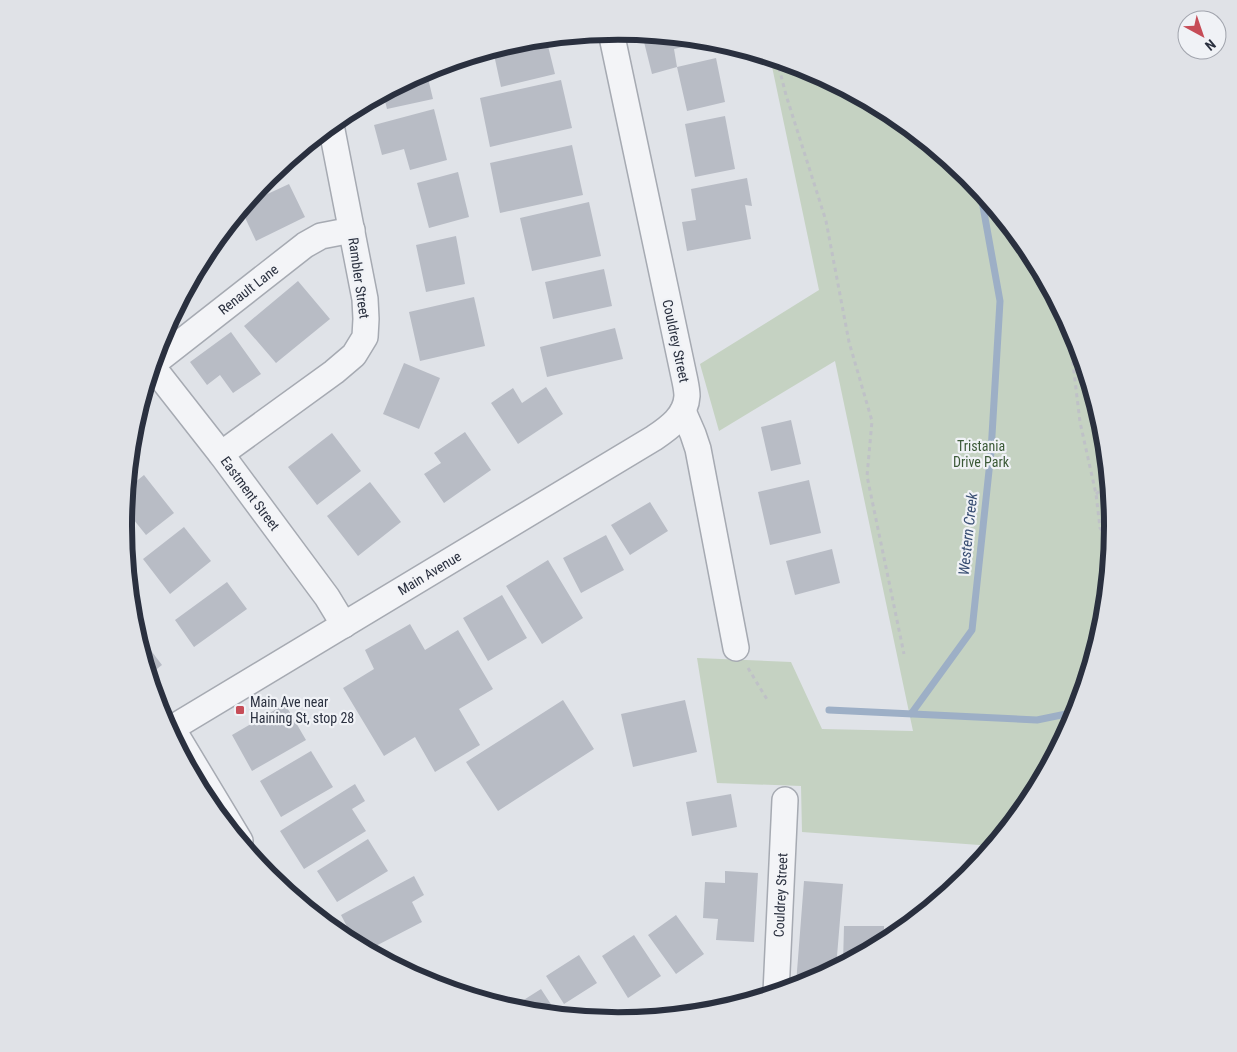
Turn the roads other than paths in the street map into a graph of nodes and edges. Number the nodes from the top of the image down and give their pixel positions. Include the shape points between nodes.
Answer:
1 (613, 40) edge
2 (333, 133) edge
3 (352, 230) junction
4 (163, 357) edge
5 (158, 371) edge
6 (683, 411) junction
7 (221, 454) junction
8 (344, 625) junction
9 (736, 648) road end
10 (176, 726) edge
11 (785, 800) dead end
12 (776, 985) edge

1 - 6 street, Couldrey Street via 685,381 687,397
2 - 3 street, Rambler Street
3 - 4 street, Renault Lane via 321,236 305,245
3 - 7 street, Rambler Street via 365,299 365,337 354,355 334,372
5 - 7 street, Eastment Street
6 - 8 street, Main Avenue via 674,424 654,438
6 - 9 street, Couldrey Street via 698,449
7 - 8 street, Eastment Street via 327,597
8 - 10 street, Main Avenue
11 - 12 street, Couldrey Street

